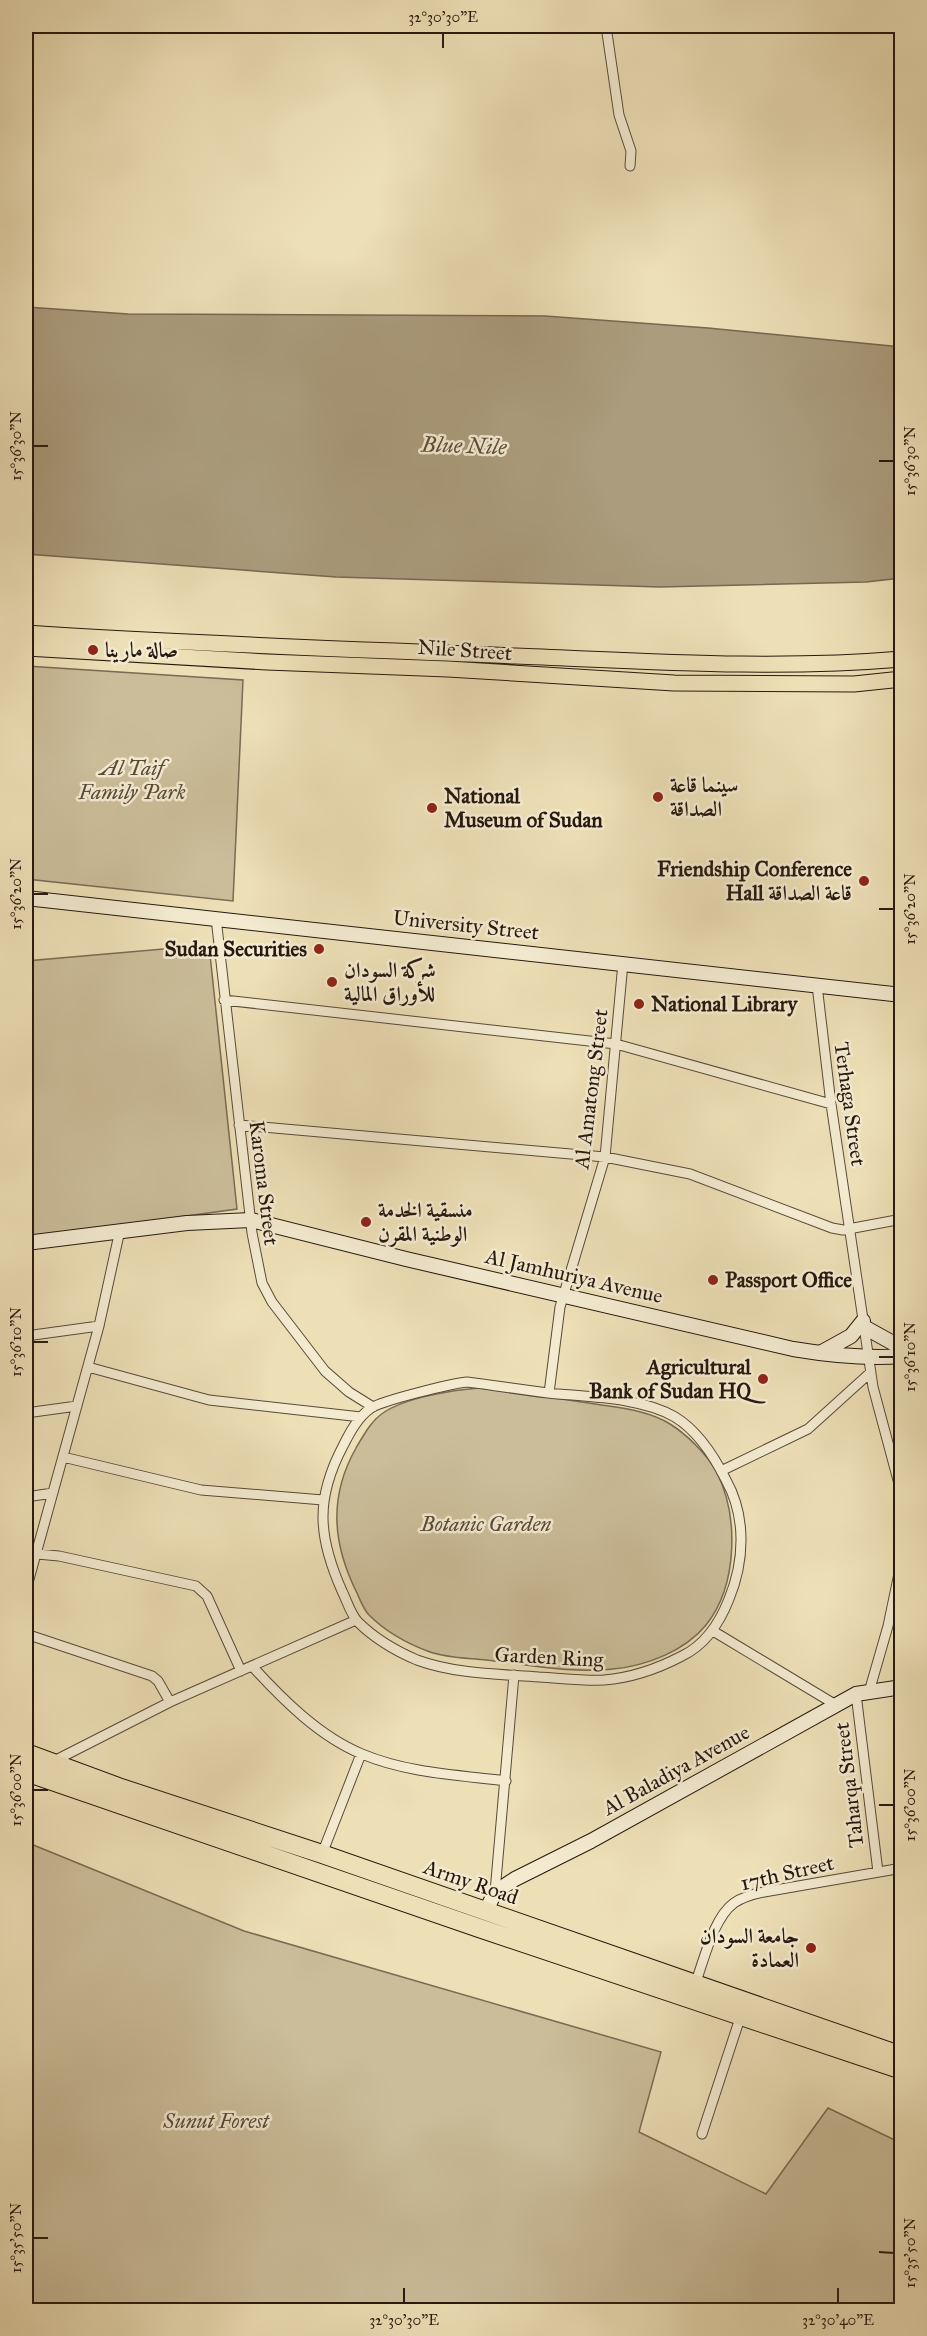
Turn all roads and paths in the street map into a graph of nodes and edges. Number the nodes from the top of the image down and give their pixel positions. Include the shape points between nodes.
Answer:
1 (606, 26) edge
2 (630, 166) dead end
3 (26, 633) edge
4 (26, 648) edge
5 (902, 659) edge
6 (605, 660) junction
7 (447, 661) junction
8 (853, 662) junction
9 (902, 679) edge
10 (606, 680) junction
11 (854, 684) junction
12 (26, 898) edge
13 (216, 918) junction
14 (623, 963) junction
15 (817, 985) junction
16 (902, 995) edge
17 (224, 1000) junction
18 (616, 1044) junction
19 (831, 1104) junction
20 (239, 1125) junction
21 (605, 1157) junction
22 (902, 1219) edge
23 (251, 1220) junction
24 (849, 1227) junction
25 (120, 1230) junction
26 (26, 1243) edge
27 (564, 1295) junction
28 (864, 1324) junction
29 (99, 1326) junction
30 (26, 1336) edge
31 (902, 1348) edge
32 (820, 1353) junction
33 (869, 1355) junction
34 (902, 1356) edge
35 (88, 1367) junction
36 (871, 1372) junction
37 (549, 1393) junction
38 (77, 1406) junction
39 (373, 1407) junction
40 (26, 1413) edge
41 (361, 1417) junction
42 (63, 1457) junction
43 (721, 1471) junction
44 (53, 1493) junction
45 (902, 1495) edge
46 (26, 1497) edge
47 (323, 1500) junction
48 (37, 1554) junction
49 (26, 1556) edge
50 (902, 1559) edge
51 (26, 1590) edge
52 (356, 1620) junction
53 (713, 1630) junction
54 (26, 1634) edge
55 (252, 1666) junction
56 (241, 1671) junction
57 (514, 1675) junction
58 (902, 1687) edge
59 (862, 1693) junction
60 (170, 1702) junction
61 (836, 1705) junction
62 (26, 1753) edge
63 (361, 1754) junction
64 (50, 1763) junction
65 (26, 1772) edge
66 (506, 1781) junction
67 (322, 1854) junction
68 (902, 1868) edge
69 (878, 1872) junction
70 (495, 1892) junction
71 (486, 1911) junction
72 (695, 1984) junction
73 (741, 2015) junction
74 (900, 2067) edge
75 (702, 2134) dead end

1 - 2 street via 619,116 631,151
3 - 7 main road, Nile Street
4 - 7 main road, Nile Street via 267,662
5 - 8 main road, Nile Street
6 - 7 main road, Nile Street
6 - 8 main road, Nile Street
6 - 10 main road
7 - 10 main road, Nile Street
8 - 11 main road
9 - 11 main road, Nile Street
10 - 11 main road, Nile Street
12 - 13 main road, University Street
13 - 14 main road, University Street
13 - 17 street, Karoma Street
14 - 15 main road, University Street
14 - 18 street, Al Amatong Street
15 - 16 main road, University Street
15 - 19 street, Terhaga Street
17 - 18 street
17 - 20 street, Karoma Street
18 - 19 street
18 - 21 street, Al Amatong Street
19 - 24 street, Terhaga Street
20 - 21 street
20 - 23 street, Karoma Street
21 - 24 street via 690,1174 832,1228
21 - 27 street, Al Amatong Street
22 - 24 street
23 - 25 main road, Al Jamhuriya Avenue
23 - 27 main road, Al Jamhuriya Avenue
23 - 39 street, Karoma Street via 256,1260 272,1302 325,1371
24 - 28 street, Terhaga Street
25 - 26 main road, Al Jamhuriya Avenue
25 - 29 street
27 - 32 main road, Al Jamhuriya Avenue
27 - 37 street, Al Amatong Street via 557,1318
28 - 31 main road
28 - 32 main road
28 - 33 street, Terhaga Street
29 - 30 street
29 - 35 street
32 - 33 main road, Al Jamhuriya Avenue
33 - 34 main road, Al Jamhuriya Avenue
33 - 36 street, Terhaga Street
35 - 38 street
35 - 41 street via 209,1400
36 - 43 street via 808,1429
36 - 45 street, Terhaga Street
37 - 39 street, Garden Ring via 467,1382
37 - 43 street, Garden Ring via 632,1403 675,1417 700,1439
38 - 40 street
38 - 42 street
39 - 41 street, Garden Ring
41 - 47 street, Garden Ring via 332,1466
42 - 44 street
42 - 47 street via 201,1490
43 - 53 street, Garden Ring via 736,1498 741,1525 740,1554 735,1585
44 - 46 street
44 - 48 street
47 - 52 street, Garden Ring via 325,1543
48 - 49 street
48 - 51 street
48 - 56 street via 196,1586 207,1596
50 - 59 street via 888,1626
52 - 55 street
52 - 57 street, Garden Ring via 384,1642 419,1660 445,1668
53 - 57 street, Garden Ring via 685,1655 618,1678
53 - 61 street
54 - 60 street via 152,1676
55 - 56 street
55 - 63 street via 313,1725
56 - 60 street
57 - 66 street
58 - 59 main road, Al Baladiya Avenue
59 - 61 main road, Al Baladiya Avenue
59 - 69 street, Taharqa Street
60 - 64 street
61 - 70 main road, Al Baladiya Avenue
62 - 64 highway, Army Road
63 - 66 street via 428,1772
63 - 67 street
64 - 67 highway, Army Road
65 - 73 highway, Army Road
66 - 70 street
67 - 71 highway, Army Road
68 - 69 street, 17th Street
69 - 72 street, 17th Street via 747,1896 723,1914
70 - 71 main road
71 - 72 highway, Army Road
72 - 74 highway, Army Road
73 - 74 highway, Army Road
73 - 75 street

